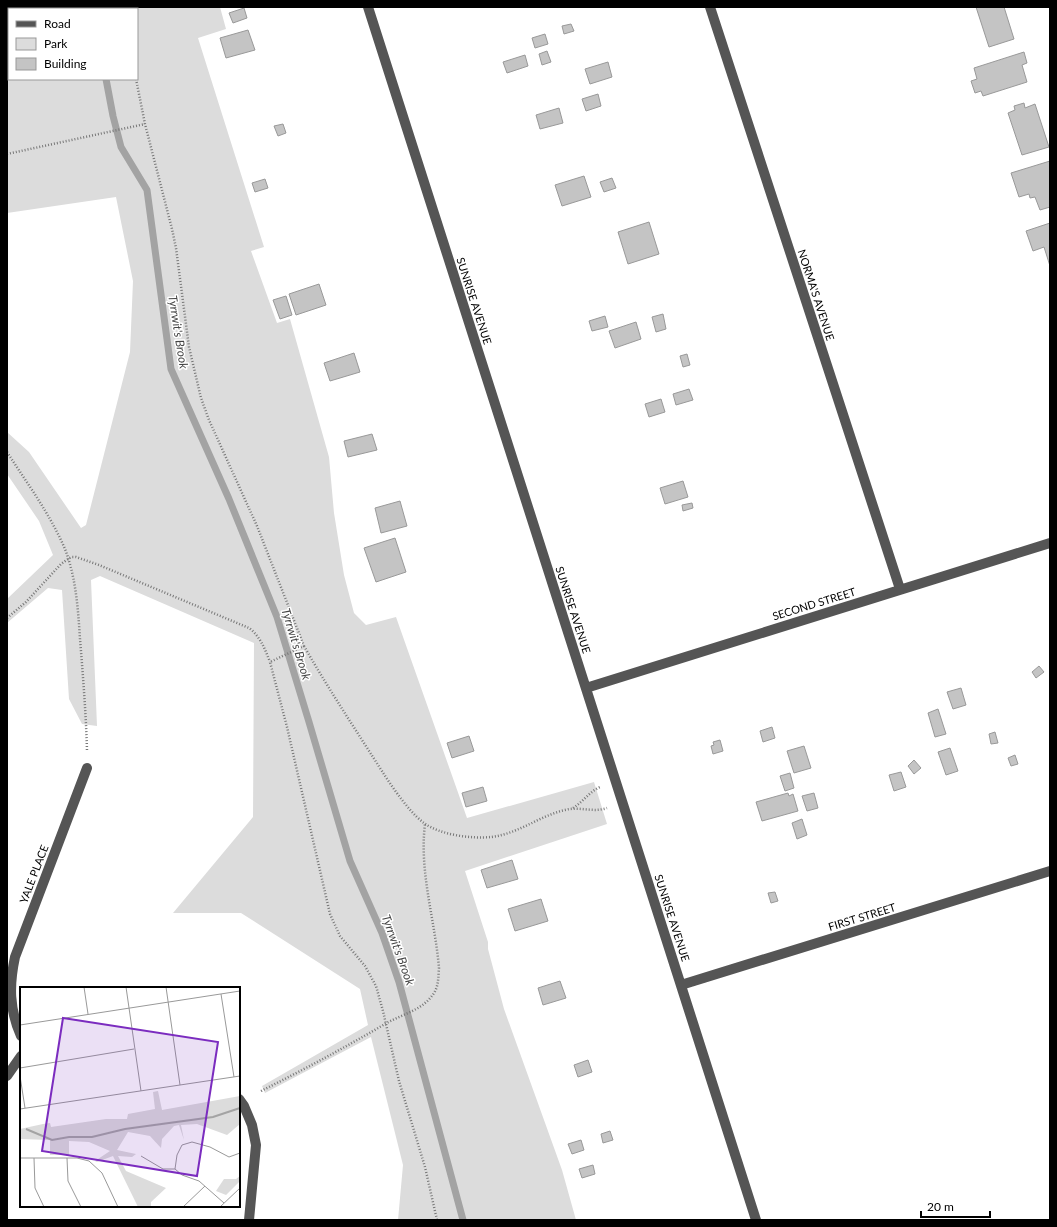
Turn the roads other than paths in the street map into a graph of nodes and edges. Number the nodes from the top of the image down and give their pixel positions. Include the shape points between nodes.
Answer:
1 (368, 7) edge
2 (710, 7) edge
3 (1050, 543) edge
4 (900, 589) junction
5 (586, 688) junction
6 (87, 768) road end
7 (1050, 871) edge
8 (681, 985) junction
9 (20, 1034) edge
10 (20, 1057) edge
11 (7, 1076) edge
12 (240, 1100) edge
13 (249, 1220) edge
14 (756, 1220) edge

1 - 5 street, SUNRISE AVENUE
2 - 4 street, NORMA'S AVENUE
3 - 4 street, SECOND STREET
4 - 5 street, SECOND STREET
5 - 8 street, SUNRISE AVENUE
6 - 9 street, YALE PLACE via 15,957 11,996 13,1016
7 - 8 street, FIRST STREET
8 - 14 street, SUNRISE AVENUE
10 - 11 street
12 - 13 street via 252,1125 256,1145

